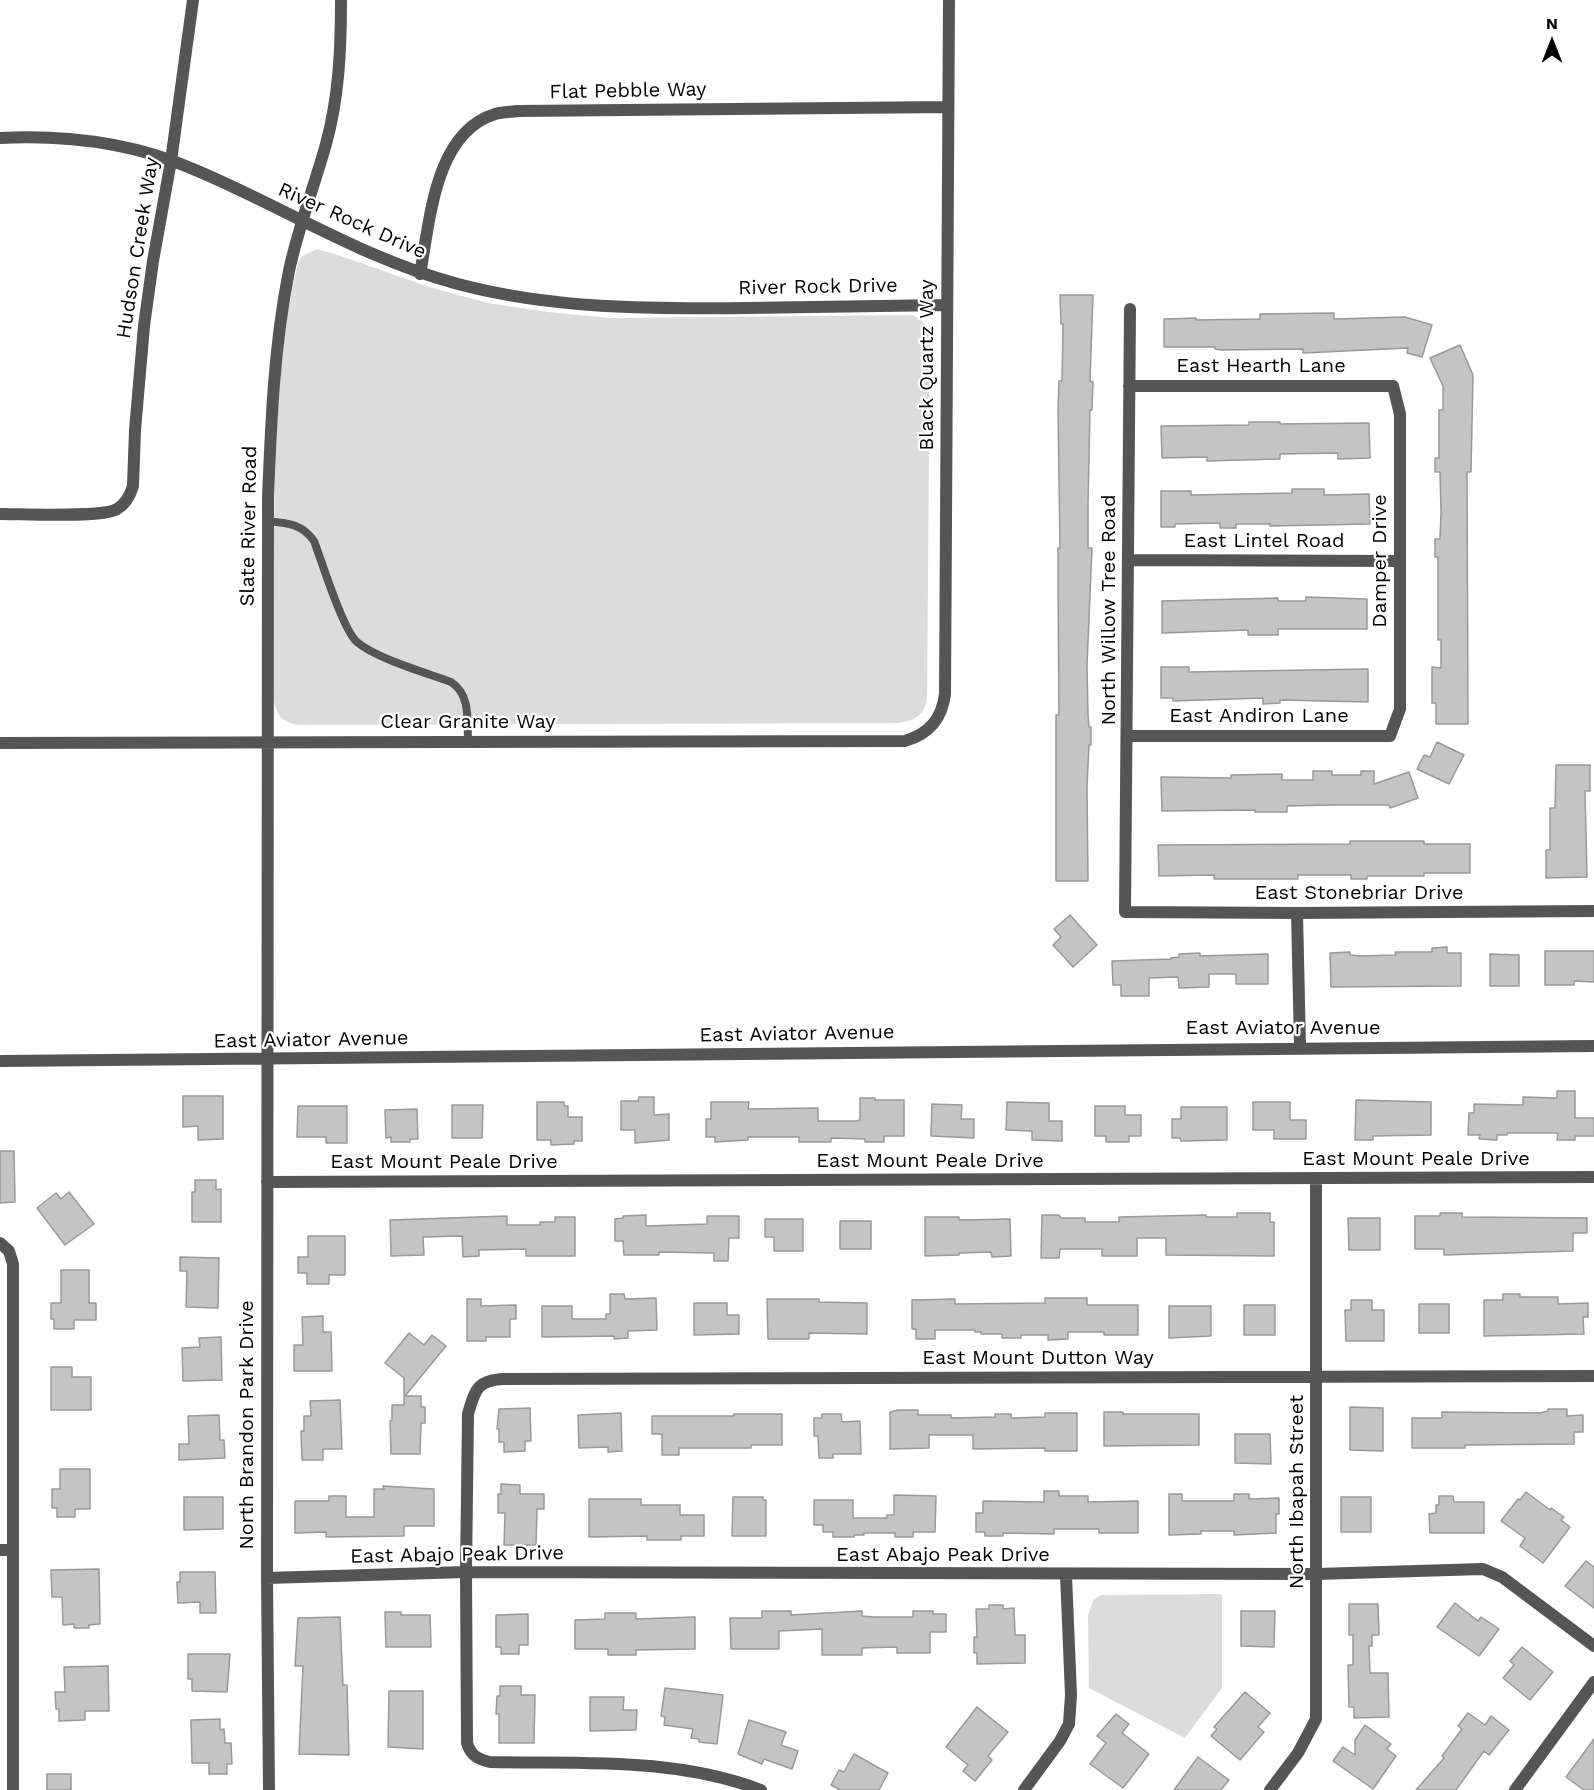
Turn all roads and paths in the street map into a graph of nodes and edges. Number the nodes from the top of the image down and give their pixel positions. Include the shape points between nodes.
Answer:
1 (193, 0) edge
2 (341, 0) edge
3 (949, 0) edge
4 (948, 107) junction
5 (0, 138) edge
6 (171, 161) junction
7 (302, 222) junction
8 (420, 274) junction
9 (947, 305) junction
10 (1130, 309) dead end
11 (1130, 386) junction
12 (1393, 386) joint
13 (0, 514) edge
14 (267, 521) junction
15 (1128, 560) junction
16 (1399, 561) junction
17 (931, 727) joint
18 (1128, 736) junction
19 (1390, 736) joint
20 (268, 742) junction
21 (468, 742) junction
22 (0, 743) edge
23 (1594, 911) edge
24 (1125, 912) joint
25 (1298, 913) junction
26 (1300, 1046) junction
27 (1594, 1046) edge
28 (0, 1061) edge
29 (268, 1061) junction
30 (1594, 1177) edge
31 (1316, 1180) junction
32 (267, 1182) junction
33 (4, 1247) edge
34 (1594, 1376) edge
35 (1316, 1377) junction
36 (6, 1550) edge
37 (466, 1572) junction
38 (1317, 1574) junction
39 (1066, 1575) junction
40 (267, 1578) junction
41 (1594, 1646) edge
42 (1594, 1682) edge
43 (13, 1790) edge
44 (269, 1790) edge
45 (761, 1790) edge
46 (1024, 1790) edge
47 (1270, 1790) edge
48 (1515, 1790) edge

1 - 6 street, Hudson Creek Way
2 - 7 street, Slate River Road via 340,71 326,143
3 - 4 street, Black Quartz Way
4 - 8 street, Flat Pebble Way via 496,114 456,142 445,161
4 - 9 street, Black Quartz Way
5 - 6 street, River Rock Drive via 78,140
6 - 7 street, River Rock Drive
6 - 13 street, Hudson Creek Way via 144,326 133,486 126,502 102,514
7 - 8 street, River Rock Drive
7 - 14 street, Slate River Road via 282,308
8 - 9 street, River Rock Drive via 503,295 600,307
9 - 17 street, Black Quartz Way via 945,694 941,712
10 - 11 street, North Willow Tree Road
11 - 12 street, East Hearth Lane
11 - 15 street, North Willow Tree Road
12 - 16 street, Damper Drive via 1401,414
14 - 20 street, Slate River Road
14 - 21 lane via 294,524 314,541 347,628 357,642 372,652 458,687 467,710
15 - 16 street, East Lintel Road
15 - 18 street, North Willow Tree Road
16 - 19 street, Damper Drive via 1400,709
17 - 21 street, Clear Granite Way via 905,741
18 - 19 street, East Andiron Lane
18 - 24 street, North Willow Tree Road
20 - 21 street, Clear Granite Way
20 - 22 street, Clear Granite Way
20 - 29 street, Slate River Road
23 - 25 street, East Stonebriar Drive
24 - 25 street, East Stonebriar Drive
25 - 26 street
26 - 27 street, East Aviator Avenue
26 - 29 street, East Aviator Avenue
28 - 29 street, East Aviator Avenue
29 - 32 street, North Brandon Park Drive
30 - 31 street, East Mount Peale Drive
31 - 32 street, East Mount Peale Drive
31 - 35 street, North Ibapah Street
32 - 40 street, North Brandon Park Drive
33 - 36 street via 13,1264
34 - 35 street, East Mount Dutton Way
35 - 37 street, East Mount Dutton Way via 496,1380 482,1384 474,1392 468,1414
35 - 38 street, North Ibapah Street
36 - 43 street
37 - 39 street, East Abajo Peak Drive
37 - 40 street, East Abajo Peak Drive
37 - 45 street via 467,1743 474,1756 490,1762 675,1767
38 - 39 street, East Abajo Peak Drive
38 - 41 street, East Abajo Peak Drive via 1484,1569 1502,1576
38 - 47 street, North Ibapah Street via 1316,1719 1298,1753
39 - 46 street via 1069,1724
40 - 44 street, North Brandon Park Drive
42 - 48 street

